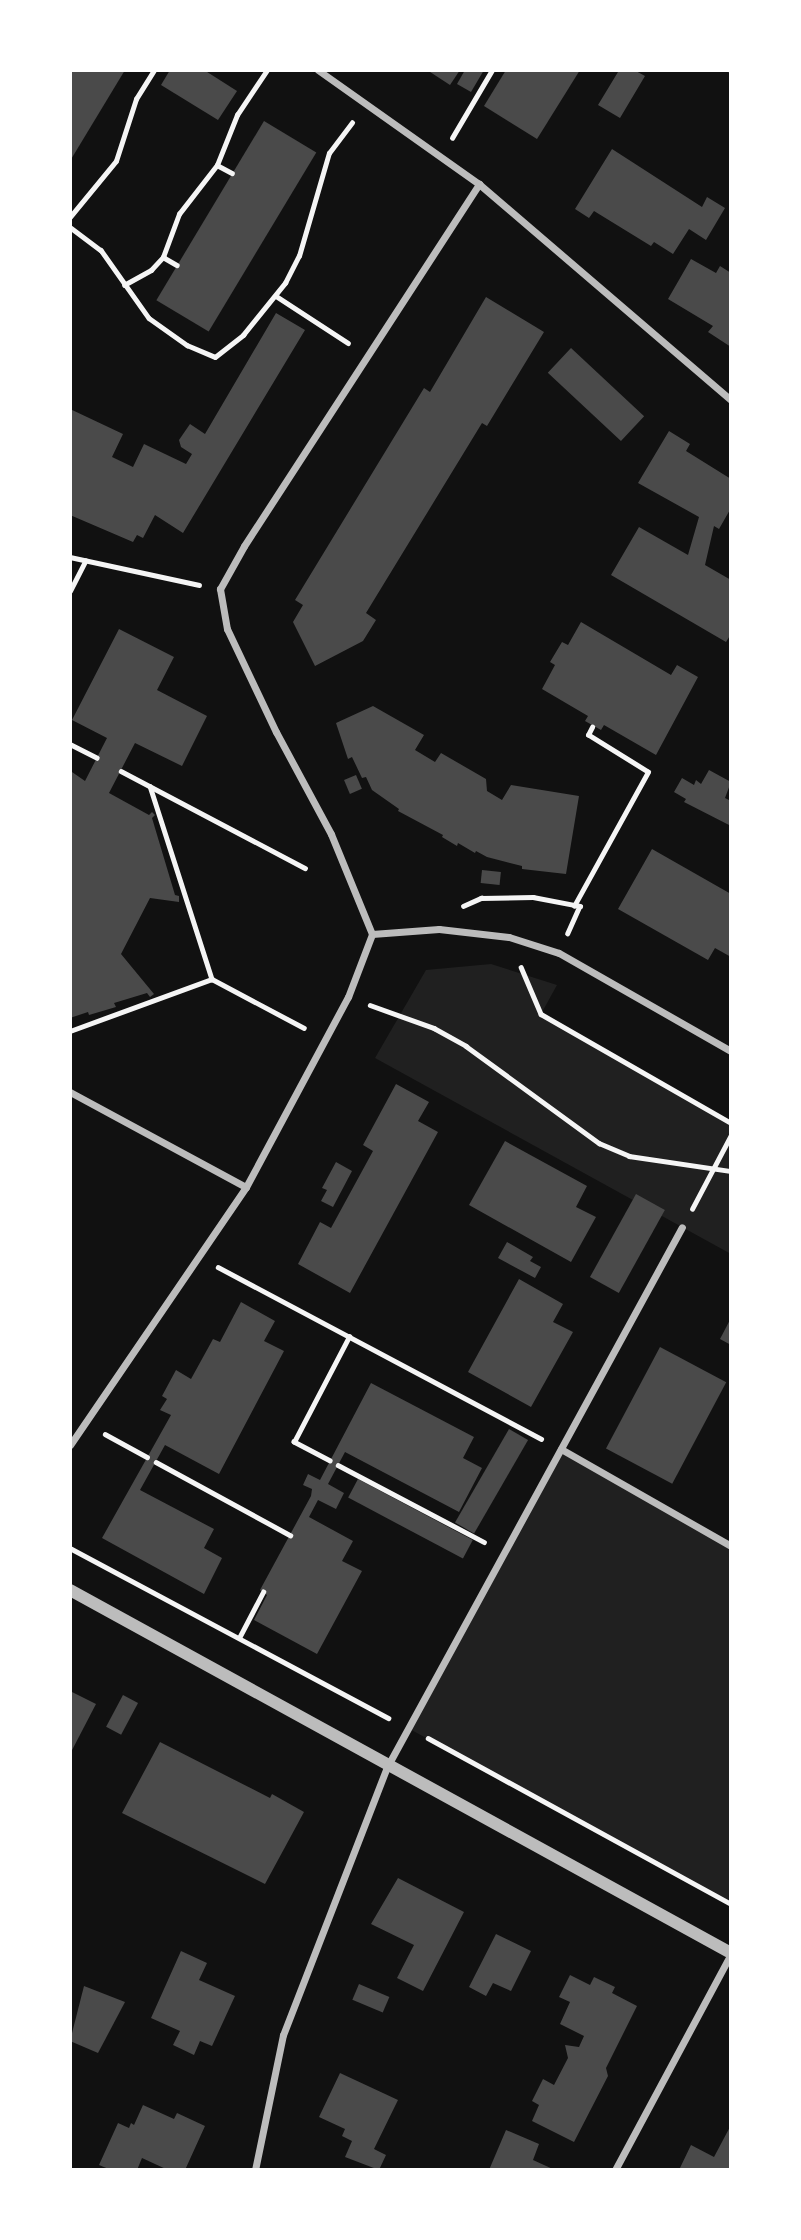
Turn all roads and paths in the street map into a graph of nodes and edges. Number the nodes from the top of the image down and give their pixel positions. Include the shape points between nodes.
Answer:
1 (154, 70) edge
2 (267, 70) edge
3 (318, 70) edge
4 (492, 70) edge
5 (366, 104) junction
6 (441, 157) junction
7 (218, 165) junction
8 (232, 173) dead end
9 (479, 184) junction
10 (70, 217) edge
11 (70, 227) edge
12 (163, 257) junction
13 (177, 265) dead end
14 (124, 285) junction
15 (275, 296) junction
16 (368, 355) junction
17 (731, 400) edge
18 (70, 557) edge
19 (86, 561) junction
20 (220, 589) junction
21 (70, 591) edge
22 (592, 727) dead end
23 (70, 744) edge
24 (97, 758) dead end
25 (121, 771) dead end
26 (150, 786) junction
27 (306, 868) dead end
28 (574, 906) junction
29 (439, 929) junction
30 (372, 934) junction
31 (509, 937) junction
32 (559, 953) junction
33 (212, 979) junction
34 (348, 998) junction
35 (70, 1031) edge
36 (326, 1040) junction
37 (731, 1051) edge
38 (70, 1092) edge
39 (731, 1124) edge
40 (731, 1135) edge
41 (713, 1168) junction
42 (731, 1171) edge
43 (246, 1187) junction
44 (682, 1227) joint
45 (198, 1257) junction
46 (349, 1337) junction
47 (85, 1423) junction
48 (70, 1445) edge
49 (561, 1449) junction
50 (148, 1457) dead end
51 (330, 1461) dead end
52 (156, 1462) dead end
53 (338, 1465) dead end
54 (290, 1535) dead end
55 (731, 1546) edge
56 (503, 1552) junction
57 (70, 1590) edge
58 (263, 1592) dead end
59 (239, 1637) dead end
60 (387, 1767) junction
61 (731, 1953) edge
62 (255, 2170) edge
63 (615, 2170) edge

1 - 10 path via 136,99 116,161
2 - 7 path via 237,115
3 - 5 street
4 - 6 path
5 - 6 street
5 - 15 path via 329,153 299,256
6 - 9 street
7 - 8 path
7 - 12 path via 179,214
9 - 16 street
9 - 17 street
11 - 14 path via 101,250
12 - 13 path
12 - 14 path via 151,270
14 - 15 path via 162,329 215,357 243,335
15 - 16 path
16 - 20 street
18 - 19 path
19 - 20 path
19 - 21 path
20 - 30 street via 227,629 331,834
22 - 28 path via 588,735 648,772
23 - 24 path
25 - 26 path
26 - 27 path
26 - 33 path
28 - 29 path via 533,897 481,898 453,910
28 - 32 path via 580,906
29 - 30 street
29 - 31 street
30 - 34 street
31 - 32 street
31 - 39 path via 541,1014
32 - 37 street
33 - 35 path
33 - 36 path
34 - 36 street
34 - 41 path via 403,1015 466,1046 599,1143 629,1156
36 - 43 street
38 - 43 street
40 - 41 path
41 - 42 path
41 - 44 path
43 - 45 street
44 - 49 street
45 - 46 path
45 - 47 street
46 - 49 path
46 - 51 path via 293,1442
47 - 48 street
47 - 50 path
49 - 55 street
49 - 56 street
52 - 54 path
53 - 56 path
56 - 60 street
57 - 60 street
58 - 59 path
60 - 61 street
60 - 62 street via 283,2035
61 - 63 street

